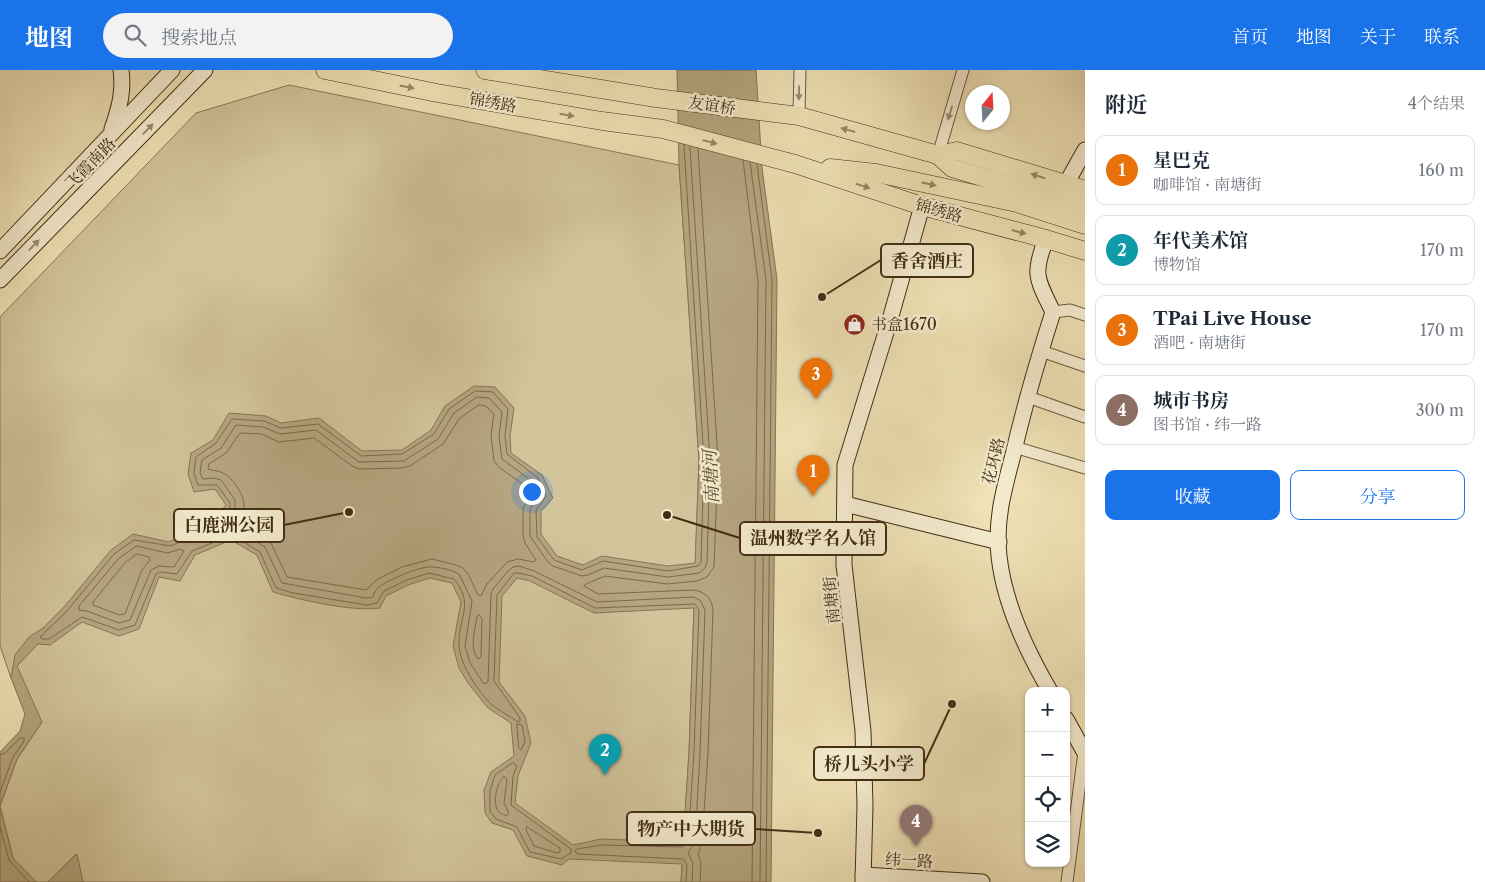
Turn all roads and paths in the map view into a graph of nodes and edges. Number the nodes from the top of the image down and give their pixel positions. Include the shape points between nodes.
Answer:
1 (121, 70) edge
2 (172, 70) edge
3 (205, 70) edge
4 (325, 70) edge
5 (486, 70) edge
6 (800, 70) edge
7 (963, 70) edge
8 (656, 98) joint
9 (799, 116) junction
10 (663, 130) joint
11 (109, 137) junction
12 (1085, 150) edge
13 (938, 155) junction
14 (767, 156) joint
15 (795, 164) junction
16 (1066, 184) junction
17 (1085, 190) edge
18 (922, 206) junction
19 (1085, 208) edge
20 (1085, 225) edge
21 (1046, 239) junction
22 (0, 251) edge
23 (1085, 251) edge
24 (0, 280) edge
25 (1053, 312) junction
26 (1085, 315) edge
27 (1041, 351) junction
28 (1085, 366) edge
29 (1028, 397) junction
30 (1085, 417) edge
31 (1014, 447) junction
32 (1085, 468) edge
33 (845, 504) junction
34 (999, 542) junction
35 (1048, 687) edge
36 (1070, 727) edge
37 (1084, 752) edge
38 (863, 878) edge
39 (982, 882) edge
40 (1067, 882) edge

1 - 11 street via 122,97
2 - 11 street, 飞霞南路
24 -> 3 street, 飞霞南路
4 -> 10 main road, 锦绣路 via 437,93
5 - 8 main road, 锦绣路
6 -> 9 street
7 -> 13 street
8 - 9 main road, 友谊桥
13 -> 9 main road
10 -> 14 main road, 友谊桥
11 - 22 street, 飞霞南路
12 - 16 street
16 -> 13 main road via 957,151
13 - 19 main road via 952,168
14 - 15 main road, 锦绣路
15 -> 18 main road, 锦绣路
15 -> 20 main road, 锦绣路 via 876,172 1016,203
16 - 17 main road
18 -> 21 main road, 锦绣路
18 - 33 street, 南塘街 via 845,465
21 - 23 main road, 锦绣路
21 - 25 street via 1038,259 1037,280
25 - 26 street via 1070,310
25 - 27 street, 花环路
27 - 28 street
27 - 29 street, 花环路
29 - 30 street
29 - 31 street, 花环路
31 - 32 street
31 - 34 street, 花环路 via 998,514
33 - 34 street
33 - 38 street, 南塘街 via 844,565 863,731
34 - 35 street, 花环路 via 1006,594 1032,661
36 - 37 street
37 - 40 street
38 - 39 street, 纬一路

